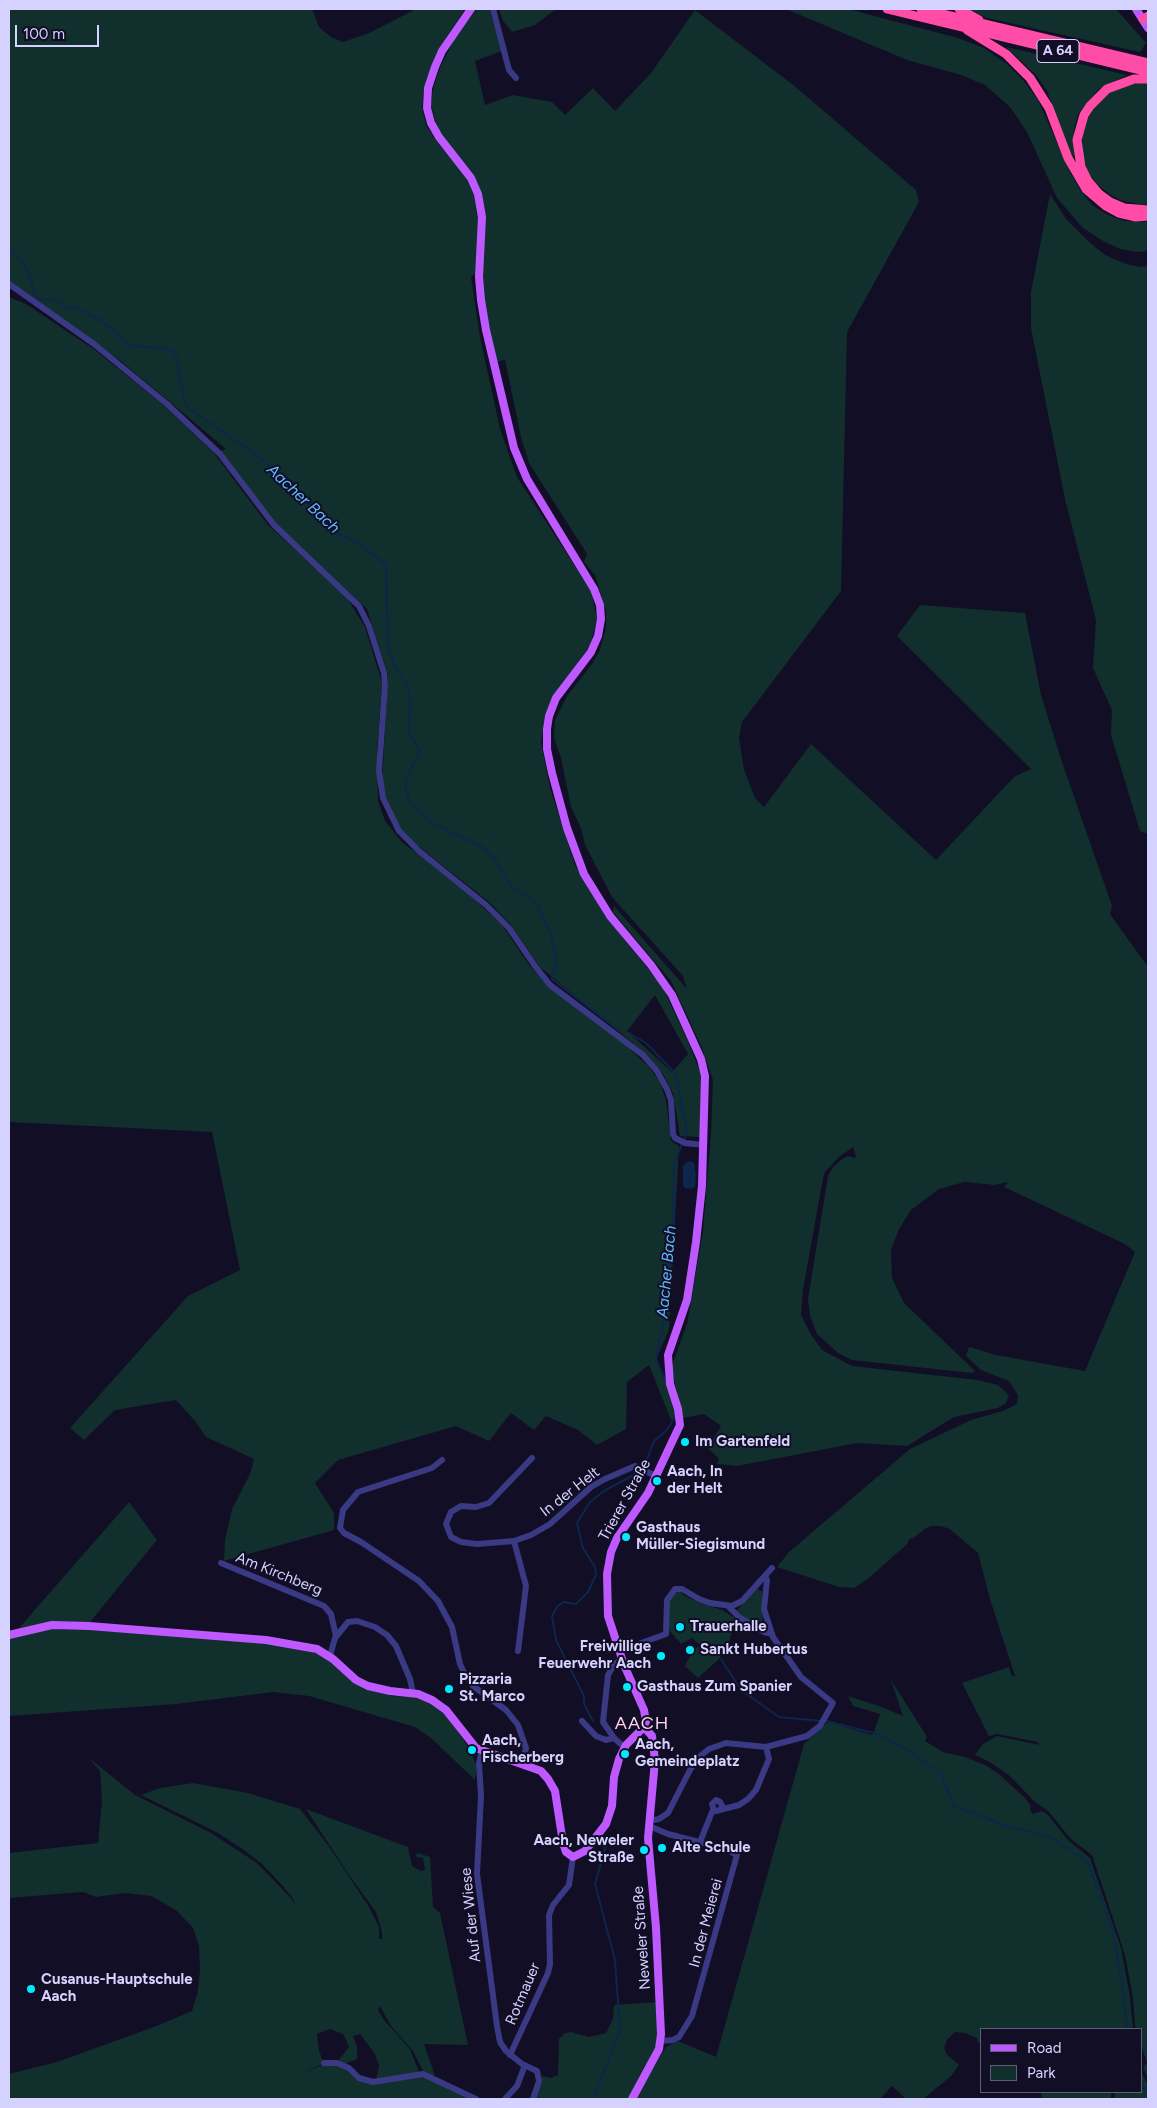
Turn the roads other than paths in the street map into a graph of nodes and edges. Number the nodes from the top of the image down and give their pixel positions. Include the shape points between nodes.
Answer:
1 (471, 9) edge
2 (493, 9) edge
3 (887, 9) edge
4 (921, 9) edge
5 (959, 9) edge
6 (1136, 9) edge
7 (1146, 19) edge
8 (998, 28) junction
9 (1148, 28) edge
10 (967, 30) junction
11 (1148, 63) edge
12 (1148, 72) edge
13 (516, 78) dead end
14 (1148, 79) edge
15 (1148, 210) edge
16 (1148, 216) edge
17 (9, 284) edge
18 (704, 1144) junction
19 (532, 1458) dead end
20 (442, 1460) dead end
21 (656, 1476) junction
22 (514, 1541) junction
23 (221, 1564) dead end
24 (772, 1568) dead end
25 (765, 1576) junction
26 (729, 1607) junction
27 (767, 1623) junction
28 (757, 1628) junction
29 (772, 1634) junction
30 (9, 1635) edge
31 (336, 1636) junction
32 (518, 1651) dead end
33 (619, 1651) junction
34 (330, 1656) junction
35 (622, 1659) junction
36 (412, 1693) junction
37 (582, 1721) dead end
38 (644, 1726) junction
39 (614, 1738) junction
40 (624, 1747) junction
41 (766, 1748) junction
42 (482, 1751) junction
43 (522, 1764) junction
44 (724, 1809) junction
45 (714, 1811) junction
46 (649, 1823) junction
47 (700, 1842) junction
48 (573, 1857) junction
49 (661, 2041) junction
50 (510, 2055) junction
51 (324, 2063) dead end
52 (525, 2065) junction
53 (476, 2099) edge
54 (505, 2099) edge
55 (533, 2099) edge
56 (632, 2099) edge

1 - 18 main road, Trierer Straße via 435,67 428,88 427,108 431,123 471,178 478,194 482,217 481,300 514,448 527,478 594,589 600,605 601,619 592,652 556,698 549,716 550,765 567,828 584,874 610,916 652,965 672,995 701,1058 706,1088
2 - 13 street via 509,70
3 - 10 highway, A 64
4 - 8 highway, A 64
5 - 8 highway
6 - 7 main road
7 - 9 main road
8 - 11 highway, A 64
10 - 12 highway, A 64
10 - 16 highway via 1006,54 1035,84 1049,108 1068,158 1086,189 1119,213
14 - 15 highway via 1134,79 1107,89 1084,115 1077,140 1081,167 1099,194 1124,208
17 - 18 street via 94,344 174,410 220,454 274,525 359,606 384,673 379,771 383,798 392,821 410,843 465,886 509,928 550,985 636,1048 651,1063 671,1100 673,1134 682,1142
18 - 21 main road, Trierer Straße via 699,1218 689,1286 668,1355 680,1425
19 - 22 street, In der Helt via 489,1503 476,1507 458,1506 447,1519 449,1534 460,1542 488,1545
20 - 43 street via 432,1468 358,1492 343,1510 340,1528 344,1534 419,1580 438,1601 452,1627 466,1677 506,1710 518,1725 526,1748
21 - 22 street, In der Helt via 631,1467 600,1481 550,1524
21 - 33 main road, Trierer Straße via 645,1498 620,1532 610,1557 608,1608
22 - 32 street via 526,1586
23 - 31 street, Am Kirchberg via 324,1606 331,1614
24 - 25 street
25 - 26 street via 739,1603
25 - 27 street
26 - 28 street
26 - 33 street via 703,1601 682,1589 675,1589 667,1600 666,1634
27 - 28 street
27 - 29 street
28 - 29 street
29 - 41 street via 801,1677 833,1703 814,1732
30 - 34 main road via 52,1625 118,1628 266,1640 317,1649
31 - 34 street
31 - 36 street via 348,1622 353,1621 383,1632 394,1642 400,1654
33 - 35 main road, Trierer Straße
34 - 36 main road via 368,1686
35 - 38 main road, Trierer Straße via 646,1714
35 - 39 street via 612,1668 608,1679 603,1722
36 - 42 main road via 439,1704 470,1743
37 - 39 street via 596,1736 606,1740
38 - 40 main road
38 - 46 main road, Neweler Straße via 652,1736 656,1760
39 - 40 street
40 - 48 main road via 615,1771 608,1820 590,1845 579,1856
41 - 44 street via 768,1761 756,1790 744,1802
41 - 46 street via 726,1743 709,1749 690,1770 668,1812
42 - 43 main road
42 - 50 street, Auf der Wiese via 478,1763 481,1796 477,1874 498,2032 502,2046
43 - 48 main road via 541,1771 551,1783 563,1844
44 - 45 street
44 - 45 street via 716,1800 712,1804
45 - 47 street
46 - 47 street, In der Meierei via 673,1836
46 - 49 main road, Neweler Straße
47 - 49 street, In der Meierei via 737,1855 691,2020 675,2040
48 - 50 street, Rotmauer via 569,1885 549,1915 548,1972
49 - 56 main road, Neweler Straße
50 - 52 street, Auf der Wiese
51 - 53 street via 337,2062 359,2078 373,2082 423,2074
52 - 54 street via 517,2086
52 - 55 street, Auf der Wiese via 535,2069 539,2076

